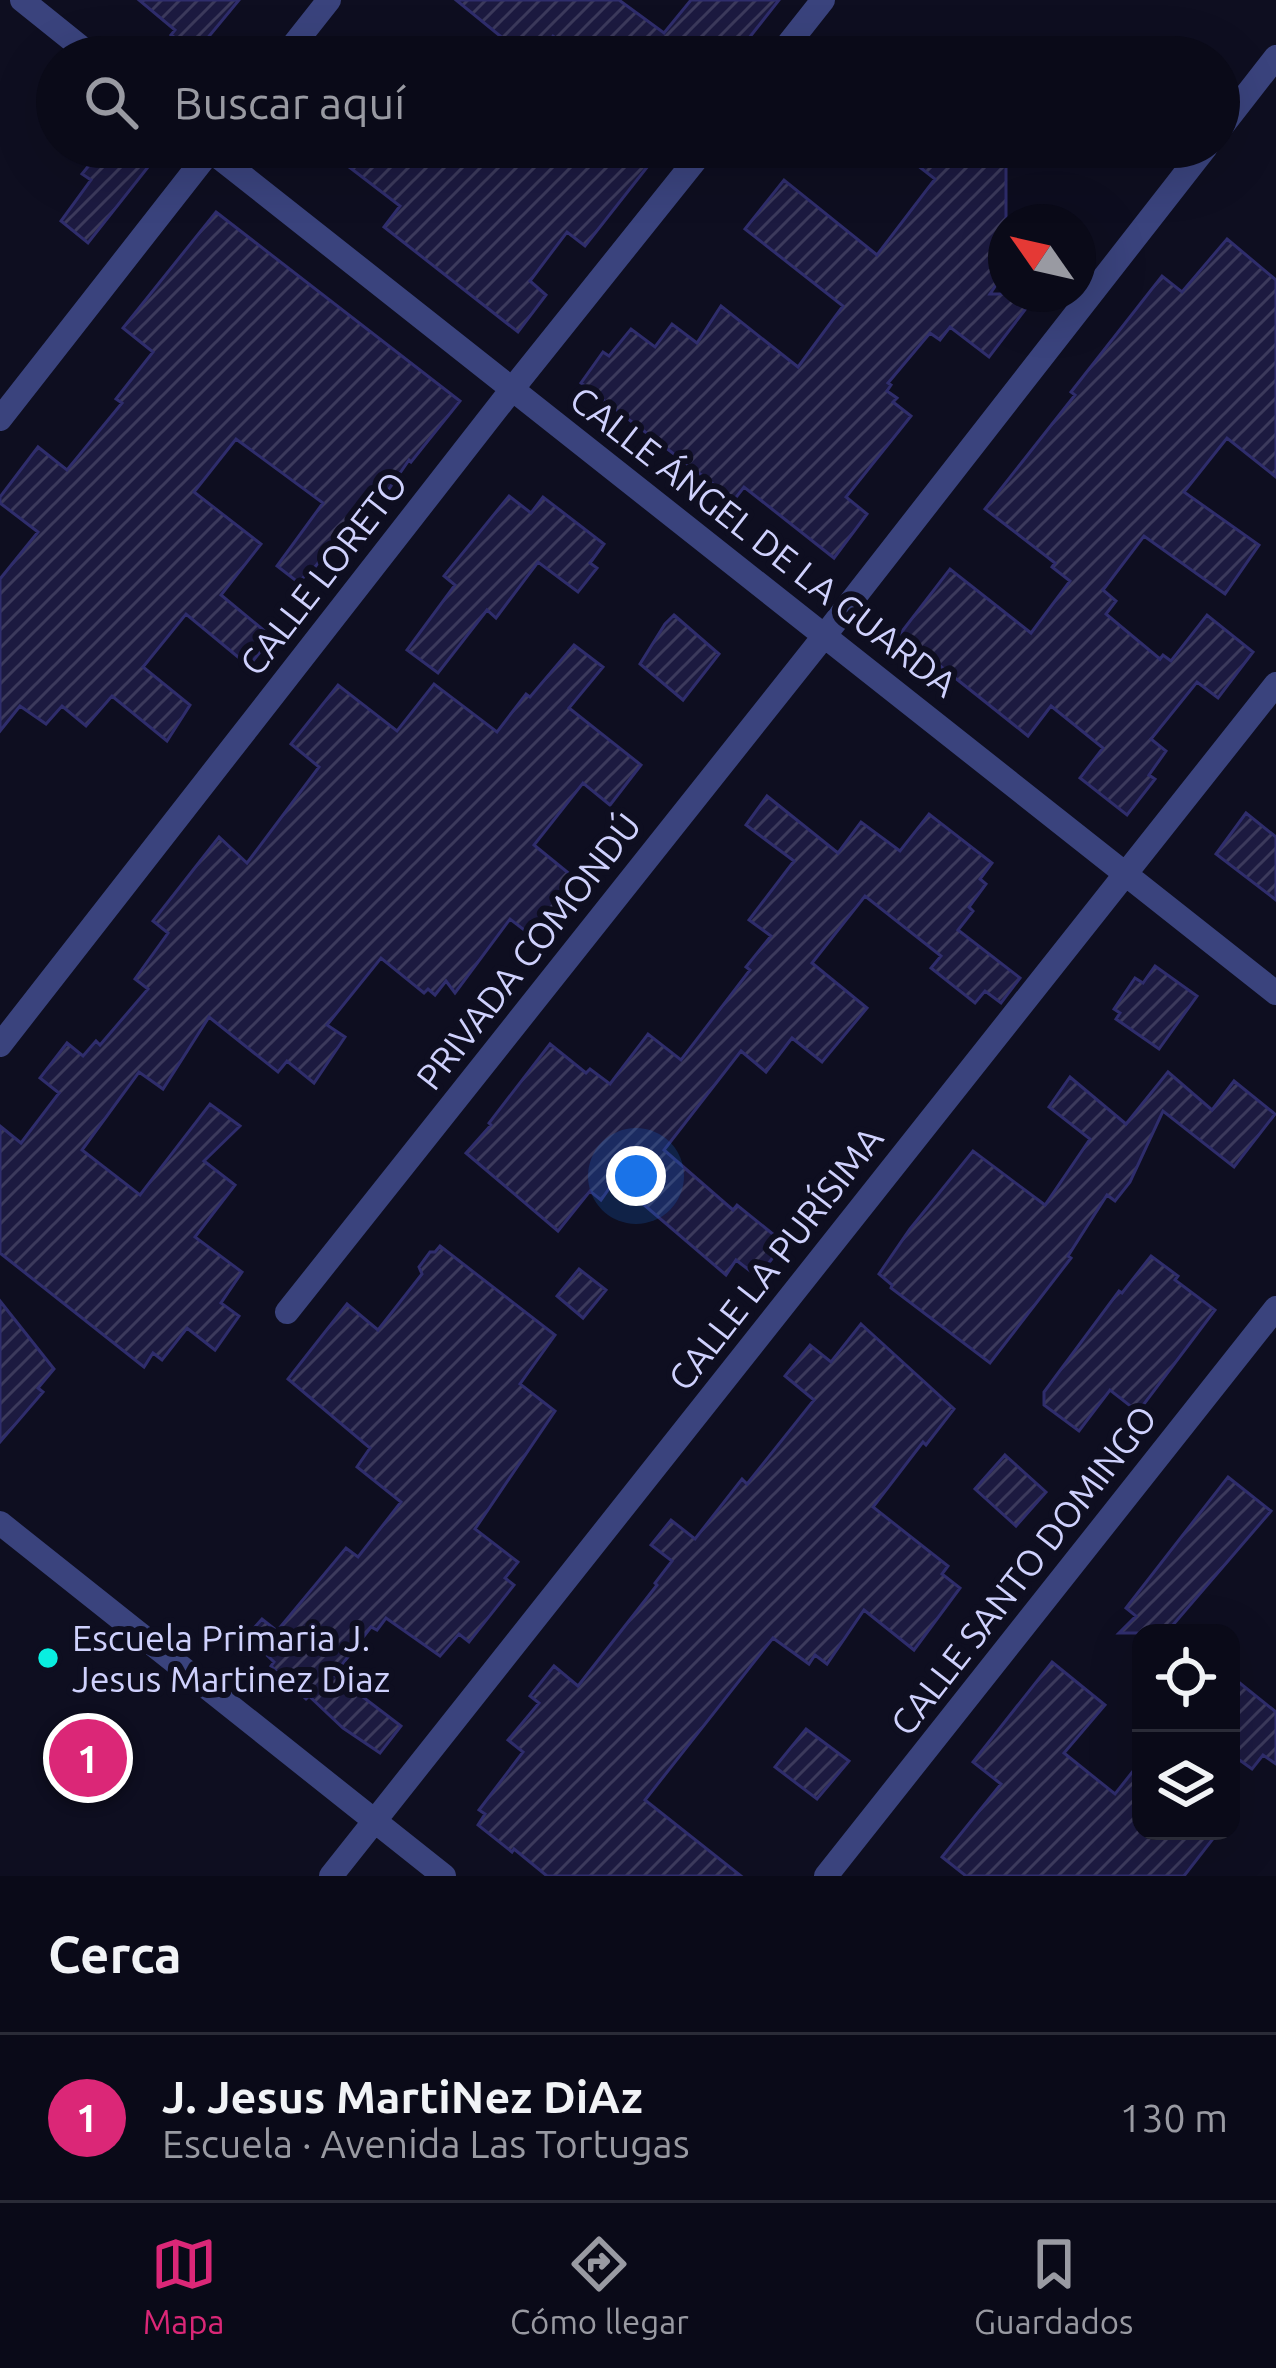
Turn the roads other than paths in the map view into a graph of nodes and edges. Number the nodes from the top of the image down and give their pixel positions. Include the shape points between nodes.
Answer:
1 (22, 0) edge
2 (329, 0) edge
3 (823, 0) edge
4 (67, 36) edge
5 (301, 36) edge
6 (795, 36) edge
7 (1276, 57) edge
8 (1240, 103) edge
9 (194, 168) edge
10 (235, 168) edge
11 (689, 168) edge
12 (1190, 168) edge
13 (513, 388) junction
14 (0, 418) edge
15 (825, 635) junction
16 (1276, 685) edge
17 (1126, 874) junction
18 (1276, 994) edge
19 (0, 1045) edge
20 (1276, 1308) edge
21 (287, 1312) dead end
22 (0, 1523) edge
23 (375, 1821) junction
24 (331, 1876) edge
25 (444, 1876) edge
26 (826, 1876) edge

1 - 4 street
2 - 5 street
3 - 6 street
7 - 8 street
9 - 14 street
10 - 13 street, CALLE ÁNGEL DE LA GUARDA
11 - 13 street, CALLE LORETO
12 - 15 street, PRIVADA COMONDÚ
13 - 15 street, CALLE ÁNGEL DE LA GUARDA
13 - 19 street, CALLE LORETO
15 - 17 street, CALLE ÁNGEL DE LA GUARDA
15 - 21 street, PRIVADA COMONDÚ
16 - 17 street, CALLE LA PURÍSIMA
17 - 18 street, CALLE ÁNGEL DE LA GUARDA
17 - 23 street, CALLE LA PURÍSIMA
20 - 26 street, CALLE SANTO DOMINGO
22 - 23 street
23 - 24 street, CALLE LA PURÍSIMA
23 - 25 street

